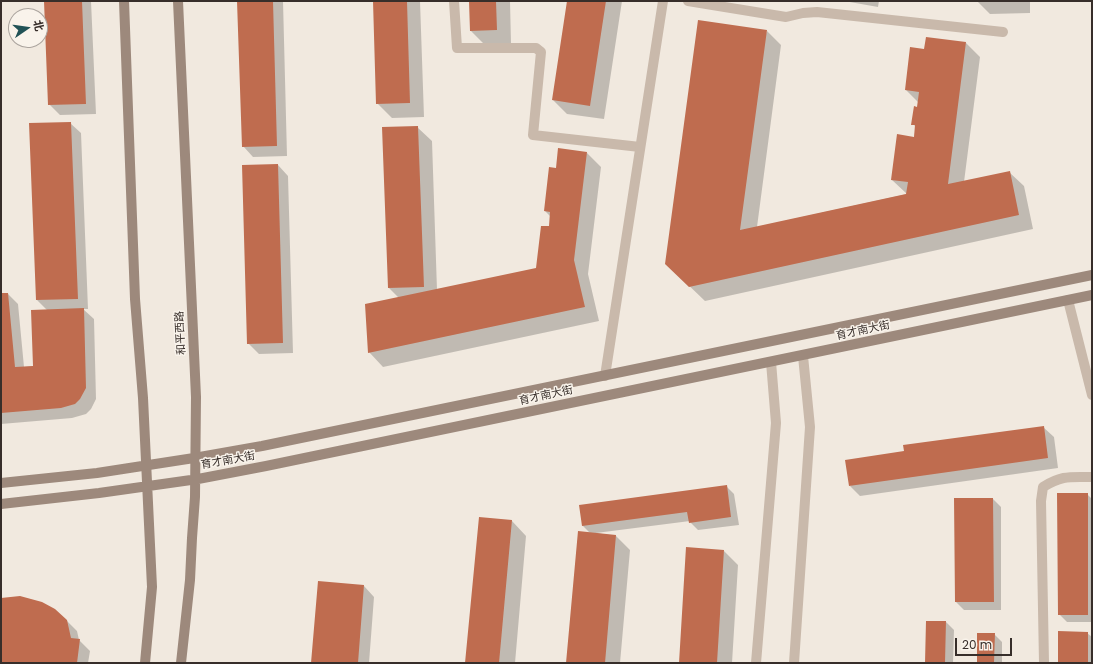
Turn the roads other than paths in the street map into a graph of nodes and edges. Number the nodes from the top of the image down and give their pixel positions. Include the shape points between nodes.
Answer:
1 (124, 1) edge
2 (178, 1) edge
3 (454, 1) edge
4 (663, 1) edge
5 (688, 1) edge
6 (1003, 32) dead end
7 (640, 147) junction
8 (1092, 275) edge
9 (1092, 295) edge
10 (1068, 300) junction
11 (804, 356) junction
12 (771, 362) junction
13 (605, 376) junction
14 (1092, 395) edge
15 (196, 458) junction
16 (146, 465) junction
17 (1092, 477) edge
18 (196, 479) junction
19 (1, 482) edge
20 (148, 486) junction
21 (1, 504) edge
22 (145, 663) edge
23 (181, 663) edge
24 (756, 663) edge
25 (794, 663) edge
26 (1044, 663) edge

1 - 16 main road via 135,299
2 - 15 main road, 和平西路 via 196,397
3 - 7 street via 457,48 536,48 541,52 534,135
4 - 7 street
5 - 6 street via 786,17 817,12
7 - 13 street
8 - 13 main road, 育才南大街
9 - 10 main road, 育才南大街
10 - 11 main road, 育才南大街
10 - 14 street
11 - 12 main road, 育才南大街
11 - 25 street via 810,427
12 - 18 main road, 育才南大街
12 - 24 street via 776,423
13 - 15 main road, 育才南大街
15 - 16 main road, 育才南大街
15 - 18 main road, 和平西路
16 - 19 main road, 育才南大街 via 97,473
16 - 20 main road
17 - 26 street via 1066,477 1054,480 1043,487 1041,501
18 - 20 main road, 育才南大街
18 - 23 main road, 和平西路 via 190,580
20 - 21 main road, 育才南大街
20 - 22 main road via 152,588

